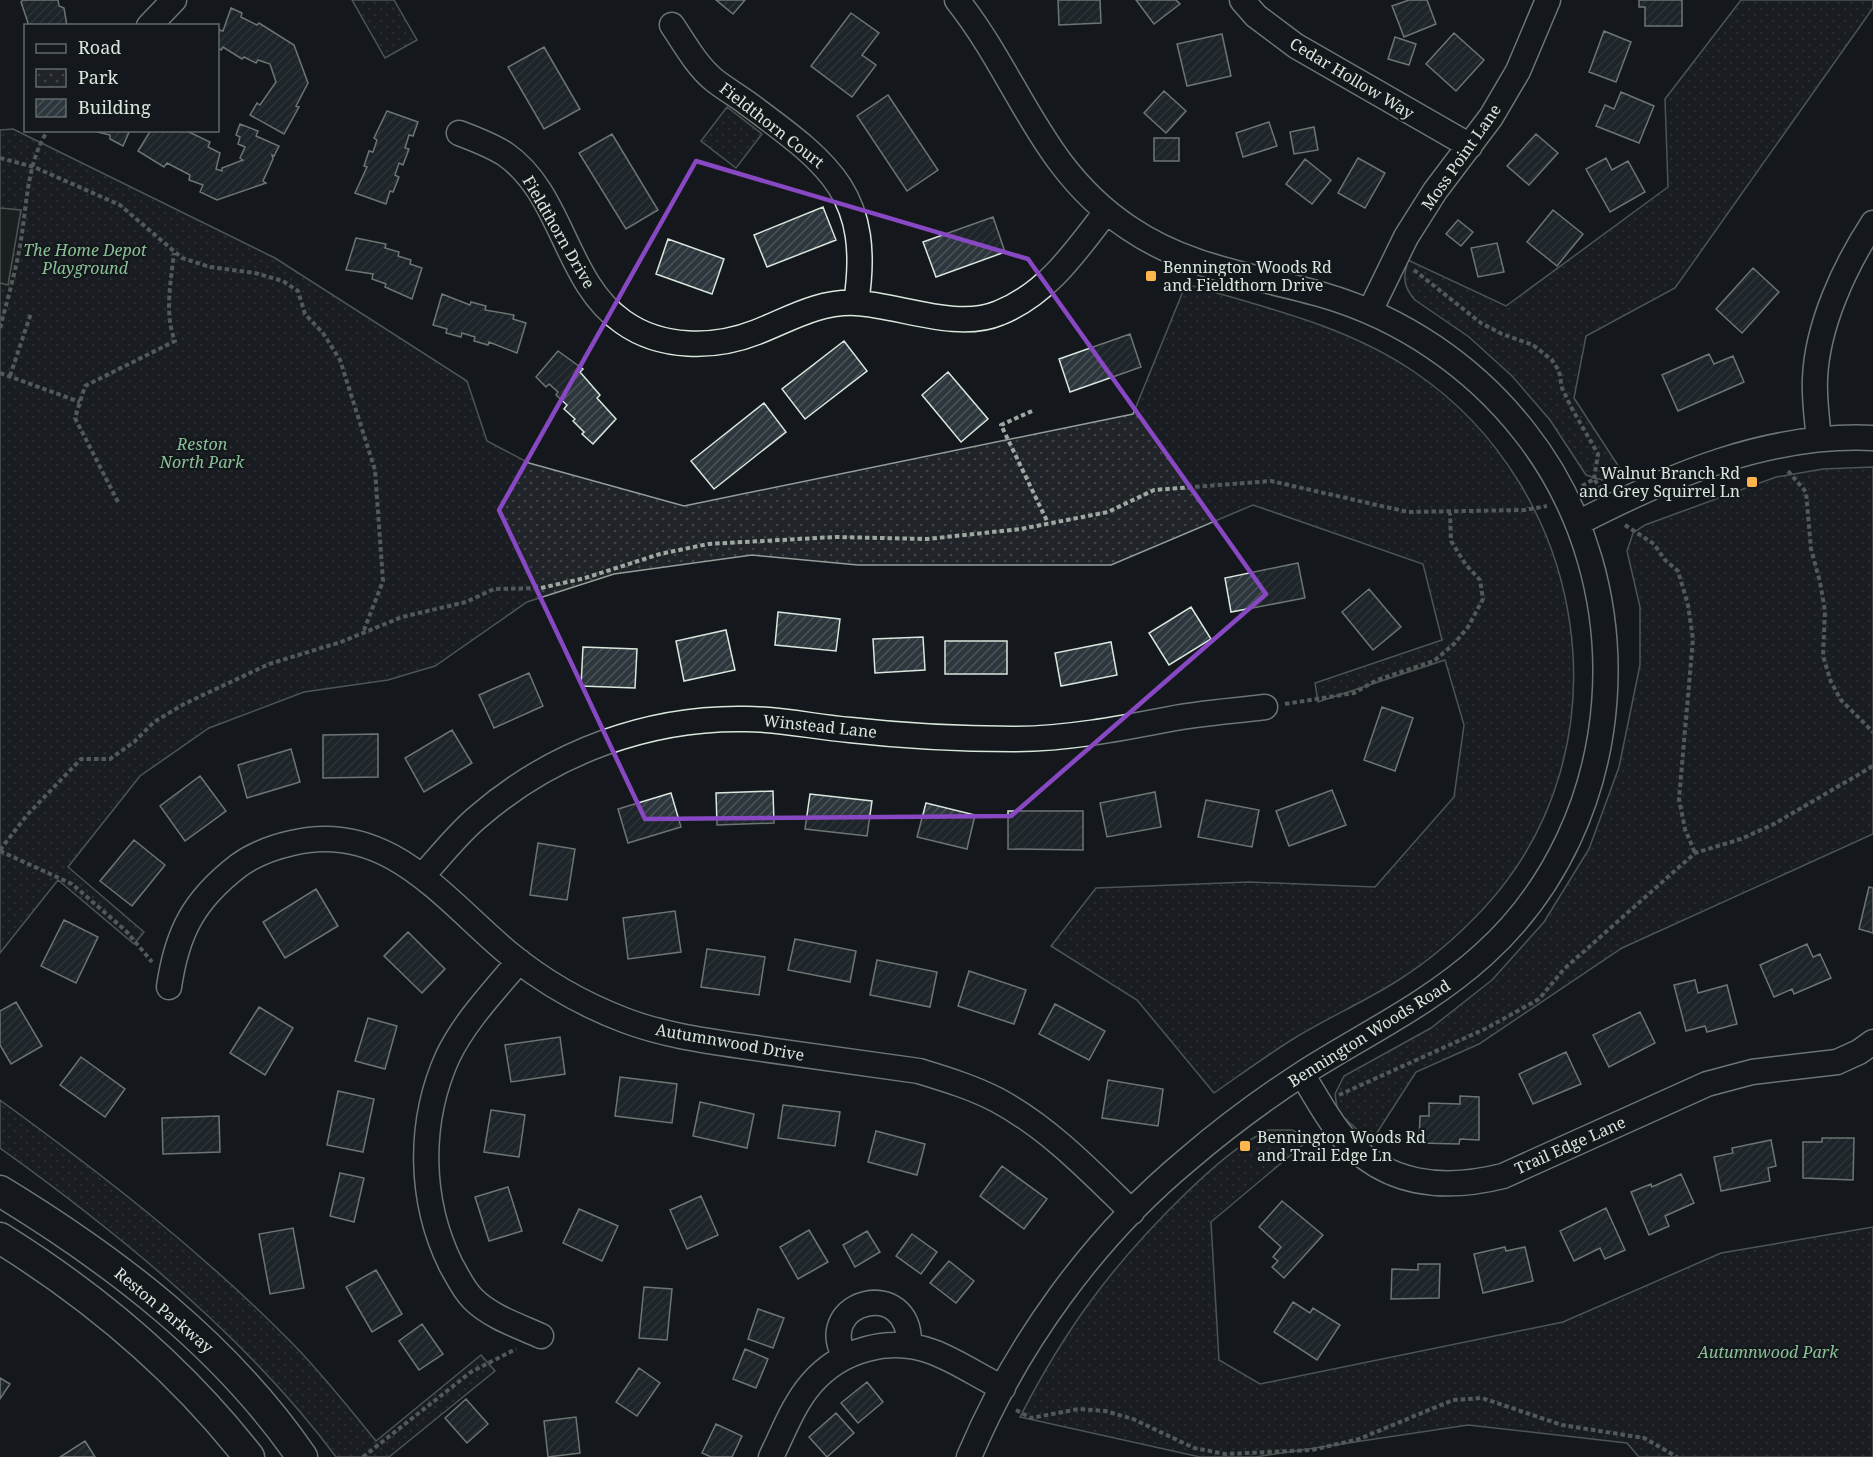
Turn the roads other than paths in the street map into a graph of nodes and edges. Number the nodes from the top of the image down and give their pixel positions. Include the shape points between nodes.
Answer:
1 (174, 0) edge
2 (957, 0) edge
3 (1242, 0) edge
4 (1548, 0) edge
5 (152, 24) edge
6 (672, 25) dead end
7 (459, 133) dead end
8 (1470, 146) junction
9 (1106, 212) junction
10 (1873, 223) edge
11 (856, 303) junction
12 (1370, 311) junction
13 (1873, 438) edge
14 (1819, 439) junction
15 (1578, 523) junction
16 (1265, 707) road end
17 (423, 875) junction
18 (519, 961) junction
19 (169, 987) road end
20 (1873, 1042) edge
21 (1302, 1074) junction
22 (0, 1191) edge
23 (1132, 1212) junction
24 (0, 1238) edge
25 (541, 1336) road end
26 (909, 1346) junction
27 (845, 1356) junction
28 (1000, 1394) junction
29 (249, 1457) edge
30 (302, 1457) edge
31 (771, 1457) edge
32 (969, 1457) edge

1 - 5 street
2 - 9 street, Bennington Woods Road via 1044,143 1070,177
3 - 8 street, Cedar Hollow Way via 1256,16 1296,46
4 - 8 street, Moss Point Lane via 1518,71
6 - 11 street, Fieldthorn Court via 714,80 793,137 831,171 846,197 862,248
7 - 11 street, Fieldthorn Drive via 505,154 524,171 591,290 607,310 641,334 681,344 728,340 824,305
8 - 12 street, Moss Point Lane via 1406,237
9 - 11 street, Fieldthorn Drive via 1046,284 998,314 934,316
9 - 12 street, Bennington Woods Road via 1163,249 1199,263
10 - 14 street via 1838,285 1826,323 1815,378
12 - 15 street, Bennington Woods Road via 1460,364 1496,398 1527,434
13 - 14 street
14 - 15 street via 1731,457 1643,489
15 - 21 street, Bennington Woods Road via 1598,589 1607,674 1604,721 1595,765 1565,845 1544,884 1486,952 1408,1011
16 - 17 street, Winstead Lane via 1079,735 1015,739 929,738 747,718 658,726 603,742 531,778 478,816
17 - 18 street, Autumnwood Drive
17 - 19 street, Autumnwood Drive via 366,845 342,840 304,840 276,847 244,862 200,901 173,956
18 - 23 street, Autumnwood Drive via 584,1002 671,1034 919,1071 957,1083 1035,1123
18 - 25 street via 464,1029 448,1056 428,1126 426,1177 431,1211 443,1248 464,1289 500,1318
20 - 21 street, Trail Edge Lane via 1837,1062 1752,1072 1707,1084 1503,1176 1444,1185 1416,1181 1364,1158 1341,1135
21 - 23 street, Bennington Woods Road via 1183,1163
22 - 30 main road, Reston Parkway via 83,1244 171,1312 218,1356
23 - 28 street, Bennington Woods Road via 1047,1316
24 - 29 main road via 129,1330 206,1404
26 - 27 street via 877,1347
26 - 27 street via 904,1320 894,1308 866,1303 854,1308 841,1323 838,1336
26 - 28 street via 933,1352
27 - 31 street via 810,1385
28 - 32 street, Bennington Woods Road

